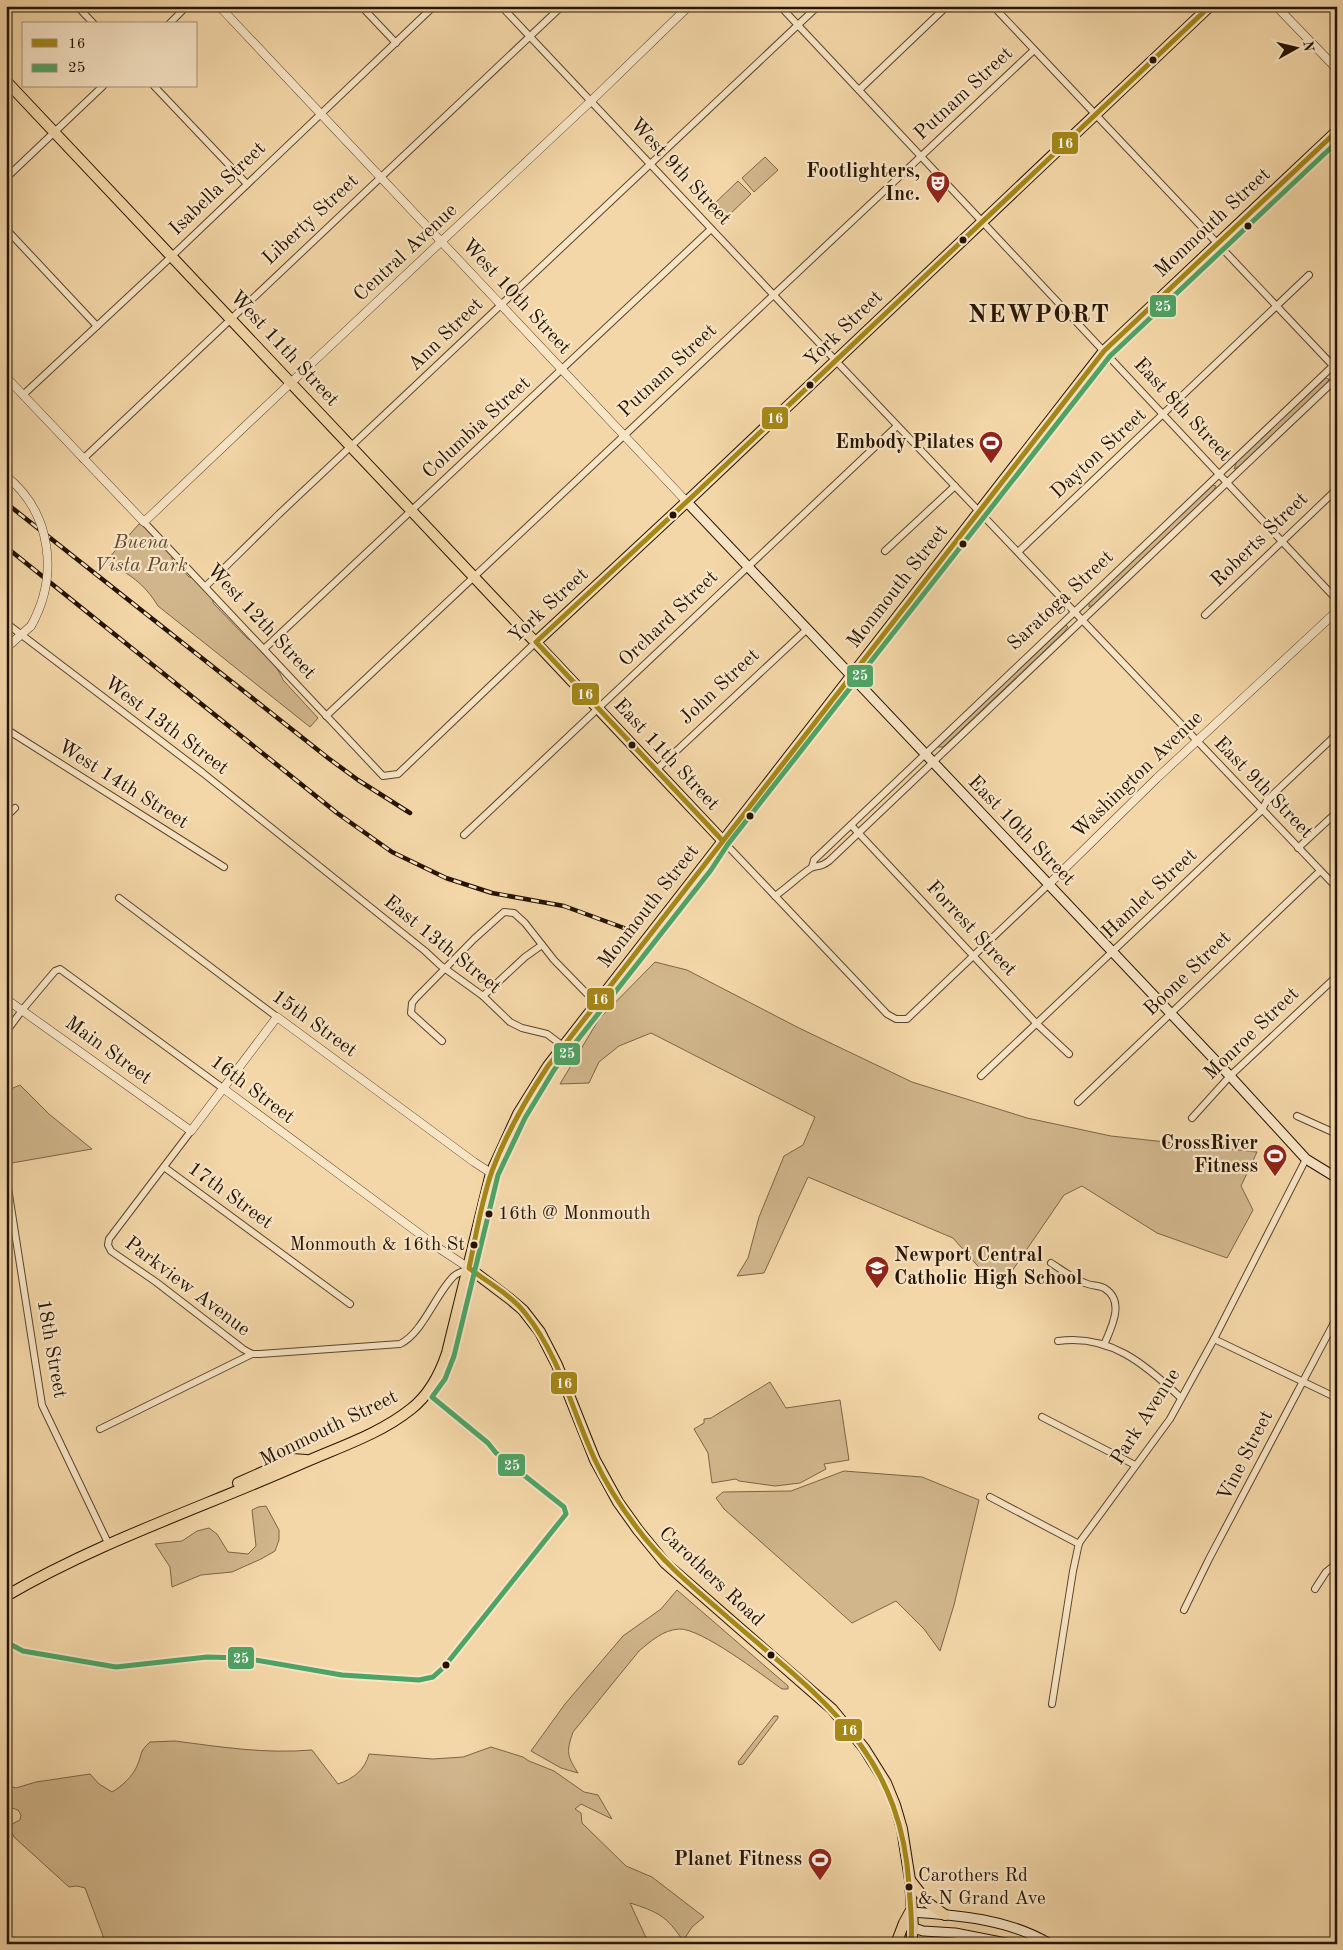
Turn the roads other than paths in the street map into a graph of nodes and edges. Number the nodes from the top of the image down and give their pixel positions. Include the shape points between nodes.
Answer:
1 (77, 6) edge
2 (187, 6) edge
3 (219, 6) edge
4 (361, 6) edge
5 (434, 6) edge
6 (501, 6) edge
7 (562, 6) edge
8 (689, 6) edge
9 (780, 6) edge
10 (818, 6) edge
11 (947, 6) edge
12 (993, 6) edge
13 (1210, 6) edge
14 (1276, 6) edge
15 (92, 22) edge
16 (171, 22) edge
17 (798, 25) junction
18 (530, 36) junction
19 (396, 43) junction
20 (1034, 50) junction
21 (1337, 69) edge
22 (6, 81) edge
23 (101, 88) edge
24 (156, 88) edge
25 (859, 90) junction
26 (591, 101) junction
27 (320, 114) junction
28 (1096, 114) junction
29 (1337, 130) edge
30 (55, 132) junction
31 (921, 156) junction
32 (650, 164) junction
33 (6, 178) edge
34 (380, 178) junction
35 (247, 184) junction
36 (982, 222) junction
37 (6, 229) edge
38 (711, 229) junction
39 (442, 242) junction
40 (1218, 243) junction
41 (172, 256) junction
42 (1309, 275) dead end
43 (773, 295) junction
44 (501, 305) junction
45 (1275, 306) junction
46 (231, 318) junction
47 (97, 326) junction
48 (1104, 351) junction
49 (836, 361) junction
50 (1335, 366) edge
51 (561, 370) junction
52 (6, 378) edge
53 (1337, 378) edge
54 (291, 383) junction
55 (23, 395) junction
56 (1164, 414) junction
57 (897, 426) junction
58 (624, 436) junction
59 (351, 447) junction
60 (83, 459) junction
61 (1219, 474) junction
62 (6, 476) edge
63 (1227, 482) junction
64 (955, 486) junction
65 (1337, 489) edge
66 (686, 502) junction
67 (412, 511) junction
68 (979, 512) junction
69 (144, 522) junction
70 (1282, 542) junction
71 (885, 550) dead end
72 (1018, 552) junction
73 (747, 567) junction
74 (474, 576) junction
75 (206, 586) junction
76 (1337, 600) edge
77 (1073, 611) junction
78 (1337, 611) edge
79 (1205, 615) dead end
80 (1082, 620) junction
81 (6, 623) edge
82 (806, 630) junction
83 (20, 635) junction
84 (536, 642) junction
85 (6, 648) edge
86 (264, 650) junction
87 (850, 676) junction
88 (599, 708) junction
89 (326, 716) junction
90 (6, 729) edge
91 (1337, 734) edge
92 (1197, 741) junction
93 (923, 754) junction
94 (932, 763) junction
95 (657, 769) junction
96 (390, 776) joint
97 (15, 808) dead end
98 (1262, 810) junction
99 (1337, 812) edge
100 (6, 817) edge
101 (851, 825) junction
102 (858, 834) junction
103 (464, 835) dead end
104 (722, 840) junction
105 (1298, 848) junction
106 (306, 856) joint
107 (224, 867) dead end
108 (812, 867) junction
109 (1320, 871) junction
110 (1049, 884) junction
111 (1337, 888) edge
112 (775, 896) junction
113 (119, 898) dead end
114 (542, 945) junction
115 (1112, 952) junction
116 (973, 955) junction
117 (445, 968) junction
118 (1337, 976) edge
119 (483, 996) junction
120 (6, 999) edge
121 (596, 1003) junction
122 (23, 1009) junction
123 (1170, 1014) junction
124 (276, 1016) junction
125 (896, 1019) joint
126 (1037, 1024) junction
127 (6, 1032) edge
128 (442, 1041) dead end
129 (563, 1046) junction
130 (1069, 1054) dead end
131 (981, 1076) dead end
132 (1230, 1076) junction
133 (224, 1089) junction
134 (1078, 1102) dead end
135 (1297, 1116) dead end
136 (1192, 1118) dead end
137 (191, 1131) junction
138 (1337, 1134) edge
139 (1306, 1159) junction
140 (164, 1167) junction
141 (492, 1172) junction
142 (6, 1175) edge
143 (1337, 1178) edge
144 (1051, 1262) dead end
145 (469, 1268) junction
146 (350, 1304) dead end
147 (1337, 1317) edge
148 (1214, 1339) junction
149 (1058, 1342) dead end
150 (1104, 1345) junction
151 (252, 1354) junction
152 (1303, 1382) junction
153 (1181, 1398) junction
154 (1337, 1398) edge
155 (1042, 1417) dead end
156 (100, 1429) dead end
157 (1135, 1466) junction
158 (990, 1497) dead end
159 (1079, 1544) junction
160 (109, 1545) junction
161 (1337, 1563) edge
162 (1315, 1589) dead end
163 (6, 1596) edge
164 (1184, 1610) dead end
165 (1052, 1704) dead end
166 (910, 1880) junction
167 (910, 1912) junction
168 (945, 1915) junction
169 (908, 1926) junction
170 (896, 1944) edge
171 (912, 1944) edge
172 (1011, 1944) edge
173 (1050, 1944) edge

1 - 15 street
2 - 16 street
3 - 27 street, West 10th Street
4 - 19 street
5 - 19 street, Isabella Street
6 - 18 street, West 9th Street
7 - 18 street, Liberty Street
8 - 26 street, Central Avenue
9 - 17 street, East 8th Street
10 - 17 street, Ann Street
11 - 25 street
12 - 20 street
13 - 28 main road, York Street
14 - 21 street
17 - 25 street, East 8th Street
17 - 32 street, Ann Street
18 - 26 street, West 9th Street
18 - 34 street, Liberty Street
19 - 27 street, Isabella Street
20 - 28 street
20 - 31 street, Putnam Street
22 - 30 main road, West 11th Street
23 - 30 street
24 - 35 street
25 - 31 street, East 8th Street
26 - 32 street, West 9th Street
26 - 39 street, Central Avenue
27 - 34 street, West 10th Street
27 - 35 street, Isabella Street
28 - 36 main road, York Street
28 - 40 street
29 - 40 main road, Monmouth Street
30 - 33 street
30 - 41 main road, West 11th Street
31 - 36 street, East 8th Street
31 - 43 street, Putnam Street
32 - 38 street, West 9th Street
32 - 44 street, Ann Street
34 - 39 street, West 10th Street
34 - 46 street, Liberty Street
35 - 41 street, Isabella Street
36 - 48 street, East 8th Street
36 - 49 main road, York Street
37 - 47 street
38 - 43 street, West 9th Street
38 - 51 street, Columbia Street
39 - 44 street, West 10th Street
39 - 54 street, Central Avenue
40 - 45 street
40 - 48 main road, Monmouth Street
41 - 46 main road, West 11th Street
41 - 47 street, Isabella Street
42 - 45 street, Dayton Street
43 - 49 street, West 9th Street
43 - 58 street, Putnam Street
44 - 51 street, West 10th Street
44 - 59 street, Ann Street
45 - 50 street
45 - 56 street, Dayton Street
46 - 54 main road, West 11th Street
46 - 60 street, Liberty Street
47 - 55 street, Isabella Street
48 - 56 street, East 8th Street
48 - 68 main road, Monmouth Street
49 - 57 street, East 9th Street
49 - 66 main road, York Street
50 - 61 street, Saratoga Street
51 - 58 street, West 10th Street
51 - 67 street, Columbia Street
52 - 55 street, West 12th Street
53 - 63 street, Saratoga Street
54 - 59 main road, West 11th Street
54 - 69 street, Central Avenue
55 - 60 street, West 12th Street
56 - 61 street, East 8th Street
56 - 72 street, Dayton Street
57 - 64 street, East 9th Street
57 - 73 street, Orchard Street
58 - 66 street, West 10th Street
58 - 74 street, Putnam Street
59 - 67 main road, West 11th Street
59 - 75 street, Ann Street
60 - 69 street, West 12th Street
61 - 63 street, East 8th Street
61 - 77 street, Saratoga Street
62 - 83 street, bridge via 31,502 47,546 49,563 38,612 31,626
63 - 70 street, East 8th Street
63 - 80 street, Saratoga Street
64 - 68 street, East 9th Street
64 - 71 street
65 - 70 street, Roberts Street
66 - 73 main road, East 10th Street
66 - 84 main road, York Street
67 - 74 main road, West 11th Street
67 - 86 street, Columbia Street
68 - 72 street, East 9th Street
68 - 87 main road, Monmouth Street
69 - 75 street, West 12th Street
70 - 76 street, East 8th Street
70 - 79 street, Roberts Street
72 - 77 street, East 9th Street
73 - 82 main road, East 10th Street
73 - 88 street, Orchard Street
74 - 84 main road, West 11th Street
74 - 89 street, Putnam Street
75 - 86 street, West 12th Street
77 - 80 street, East 9th Street
77 - 93 street, Saratoga Street
78 - 92 street, Washington Avenue
80 - 92 street, East 9th Street
80 - 94 street, Saratoga Street
81 - 83 street, West 13th Street
82 - 87 main road, East 10th Street
82 - 95 street, John Street
83 - 85 street
83 - 106 street, West 13th Street via 184,758
84 - 88 main road, East 11th Street
84 - 96 street, York Street via 406,768
86 - 89 street, West 12th Street
87 - 93 main road, East 10th Street
87 - 104 main road, Monmouth Street
88 - 95 main road, East 11th Street
88 - 103 street, Orchard Street
89 - 96 street, West 12th Street via 383,776
90 - 107 street, West 14th Street
91 - 98 street, Hamlet Street via 1267,800
92 - 98 street, East 9th Street
92 - 110 street, Washington Avenue
93 - 94 main road, East 10th Street
93 - 101 street, Saratoga Street
94 - 102 street, Saratoga Street
94 - 110 main road, East 10th Street
95 - 104 main road, East 11th Street
97 - 100 street
98 - 105 street, East 9th Street
98 - 115 street, Hamlet Street
99 - 105 street
101 - 102 street, Forrest Street
101 - 108 street, Saratoga Street via 814,860
102 - 108 street, Saratoga Street via 821,867
102 - 116 street, Forrest Street
104 - 112 street, East 11th Street
104 - 121 main road, Monmouth Street
105 - 109 street, East 9th Street
106 - 117 street, East 13th Street
108 - 112 street, Saratoga Street
109 - 111 street, East 9th Street
109 - 123 street, Boone Street
110 - 115 main road, East 10th Street
110 - 116 street, Washington Avenue
112 - 125 street, East 11th Street via 887,1014
113 - 124 street, 15th Street
114 - 117 street via 514,913 502,913
114 - 119 street
114 - 121 street
115 - 123 main road, East 10th Street
115 - 126 street, Hamlet Street
116 - 125 street, Washington Avenue via 907,1019
116 - 126 street, Forrest Street
117 - 119 street, East 13th Street
117 - 128 street via 412,1003 411,1013
118 - 132 street, Monroe Street
119 - 129 street, East 13th Street via 510,1022 547,1034
120 - 122 street, Main Street
121 - 129 main road, Monmouth Street
122 - 127 street
122 - 133 street, 16th Street via 60,969
122 - 137 street, Main Street
123 - 132 main road, East 10th Street
123 - 134 street, Boone Street
124 - 133 street, Parkview Avenue
124 - 141 street, 15th Street
126 - 130 street, Forrest Street
126 - 131 street, Hamlet Street
129 - 141 main road, Monmouth Street via 523,1106
132 - 136 street, Monroe Street
132 - 139 main road, East 10th Street
133 - 137 street, Parkview Avenue
133 - 145 street, 16th Street via 440,1250
135 - 138 street
137 - 140 street, Parkview Avenue
139 - 143 main road, East 10th Street
139 - 148 street, Park Avenue
140 - 146 street, 17th Street
140 - 151 street, Parkview Avenue via 109,1239 109,1248
141 - 145 main road, Monmouth Street
142 - 160 street, 18th Street via 42,1405
144 - 150 street via 1073,1278 1111,1294 1116,1303 1116,1314
145 - 151 street, Parkview Avenue via 454,1276 417,1328 400,1344
145 - 160 main road, Monmouth Street via 438,1376 425,1395 398,1418 307,1461 292,1459 227,1488 220,1497
145 - 166 main road, Carothers Road via 523,1310 540,1332 557,1365 595,1460 638,1530 666,1563 832,1709 852,1731 886,1783 895,1805
147 - 152 street, Vine Street
148 - 152 street
148 - 153 street, Park Avenue
149 - 150 street via 1072,1339
150 - 153 street via 1132,1357 1154,1372
151 - 156 street
152 - 154 street
152 - 164 street, Vine Street
153 - 157 street, Park Avenue via 1170,1419
155 - 157 street
157 - 159 street, Park Avenue
158 - 159 street
159 - 165 street, Park Avenue
160 - 163 main road
161 - 162 street via 1326,1572
166 - 167 main road, Carothers Road
166 - 168 main road via 928,1903
167 - 168 main road
167 - 169 main road
168 - 173 main road via 996,1923
169 - 170 main road
169 - 171 main road
169 - 172 main road

